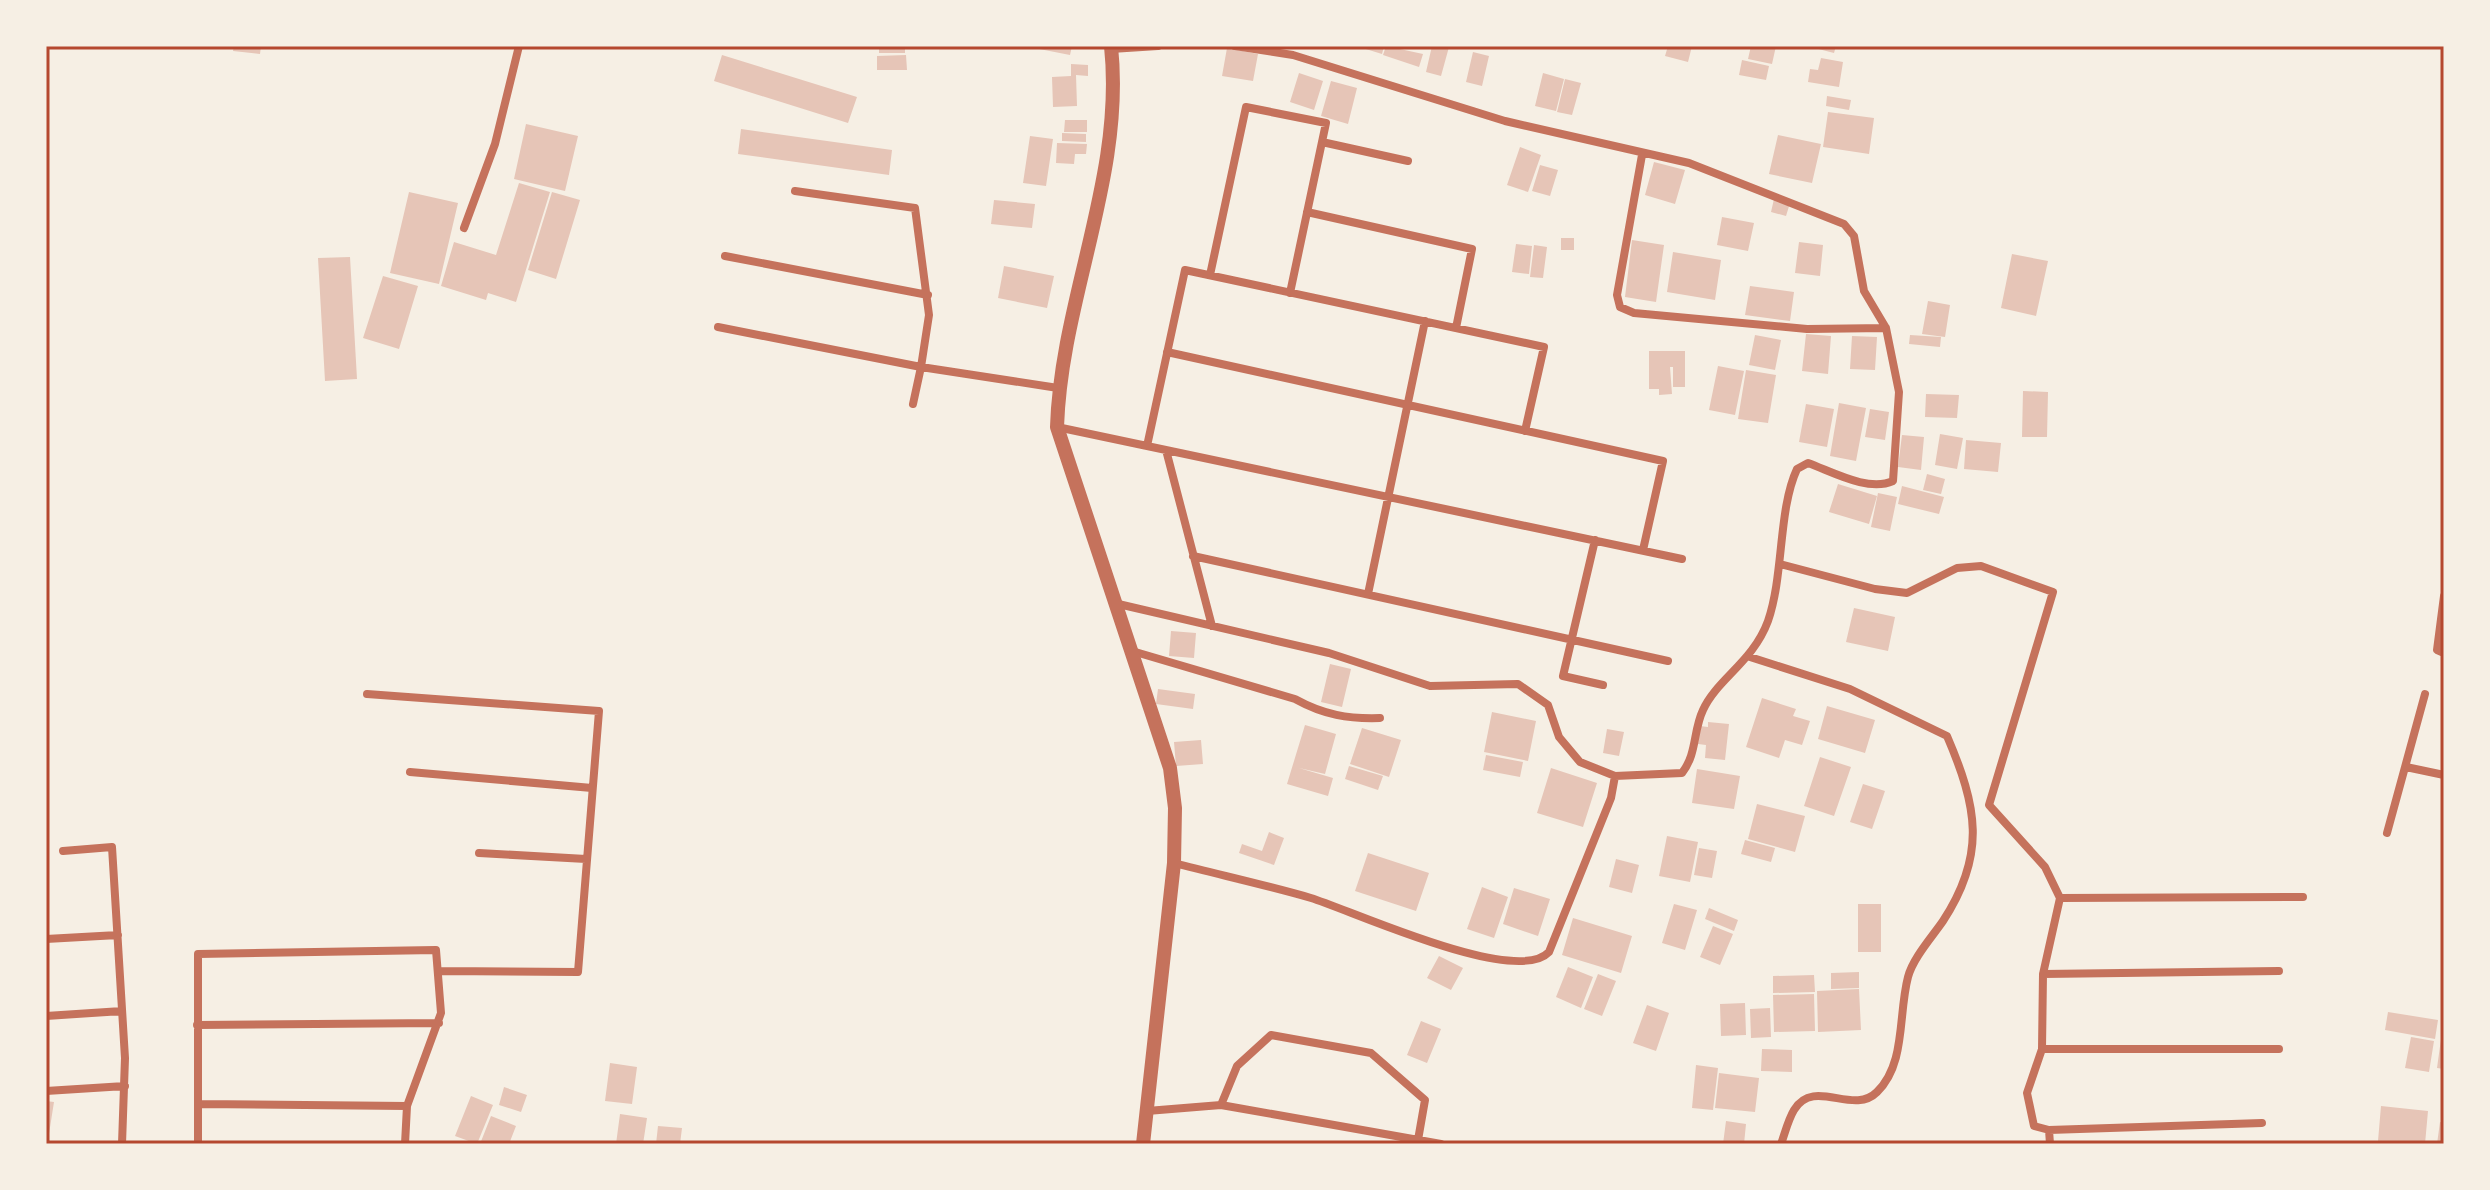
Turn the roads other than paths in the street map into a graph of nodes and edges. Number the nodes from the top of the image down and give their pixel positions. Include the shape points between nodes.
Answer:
1 (519, 46) edge
2 (1158, 46) edge
3 (1235, 46) edge
4 (1111, 48) edge
5 (1322, 142) junction
6 (1642, 155) junction
7 (1408, 161) dead end
8 (795, 191) dead end
9 (1307, 212) junction
10 (464, 228) dead end
11 (725, 256) dead end
12 (1210, 275) junction
13 (1290, 293) junction
14 (928, 295) junction
15 (1425, 321) junction
16 (718, 327) dead end
17 (1456, 328) junction
18 (1886, 328) junction
19 (1167, 352) junction
20 (921, 367) junction
21 (1058, 388) junction
22 (913, 404) dead end
23 (1408, 405) junction
24 (1057, 427) junction
25 (1525, 431) junction
26 (1147, 446) junction
27 (1166, 450) junction
28 (1389, 497) junction
29 (1595, 540) junction
30 (1643, 550) junction
31 (1193, 556) junction
32 (1682, 559) dead end
33 (1780, 564) junction
34 (1368, 594) junction
35 (2444, 596) edge
36 (1114, 603) junction
37 (1212, 626) junction
38 (1571, 639) junction
39 (1128, 650) junction
40 (2444, 653) edge
41 (1750, 657) junction
42 (1668, 661) dead end
43 (1603, 685) dead end
44 (367, 694) dead end
45 (2425, 694) dead end
46 (1380, 718) dead end
47 (2406, 767) junction
48 (410, 772) dead end
49 (2444, 775) edge
50 (1615, 776) junction
51 (592, 788) junction
52 (2387, 833) dead end
53 (63, 851) dead end
54 (479, 853) dead end
55 (586, 859) junction
56 (1174, 863) junction
57 (2303, 897) dead end
58 (2060, 898) junction
59 (118, 935) junction
60 (46, 939) edge
61 (440, 971) junction
62 (2279, 971) dead end
63 (2043, 974) junction
64 (122, 1011) junction
65 (46, 1016) edge
66 (439, 1023) junction
67 (197, 1025) junction
68 (2042, 1049) junction
69 (2279, 1049) dead end
70 (125, 1086) junction
71 (46, 1091) edge
72 (198, 1104) junction
73 (1221, 1105) junction
74 (407, 1106) junction
75 (1147, 1111) junction
76 (2262, 1123) dead end
77 (2049, 1130) junction
78 (1418, 1140) junction
79 (122, 1144) edge
80 (198, 1144) edge
81 (405, 1144) edge
82 (1143, 1144) edge
83 (1441, 1144) edge
84 (1781, 1144) edge
85 (2050, 1144) edge

1 - 10 street via 495,144
2 - 4 street
3 - 6 street via 1293,55 1505,121
4 - 21 street via 1112,109 1100,199
5 - 7 street
5 - 9 street
5 - 12 street via 1326,123 1246,107
6 - 18 street via 1689,163 1844,224 1854,236 1864,291
6 - 18 street via 1617,295 1620,307 1634,313 1807,329
8 - 14 street via 915,208
9 - 13 street
9 - 17 street via 1472,249
11 - 14 street
12 - 13 street
12 - 19 street via 1185,270
13 - 15 street
14 - 20 street
15 - 17 street
15 - 23 street
16 - 20 street
17 - 25 street via 1544,347
18 - 33 street via 1899,392 1893,481 1867,483 1801,465 1794,475
19 - 23 street
19 - 26 street
20 - 21 street
20 - 22 street
21 - 24 street
23 - 25 street
23 - 28 street
24 - 26 street
24 - 36 street
25 - 30 street via 1663,461
26 - 27 street
27 - 28 street
27 - 31 street
28 - 29 street
28 - 34 street
29 - 30 street
29 - 38 street
30 - 32 street
31 - 34 street
31 - 37 street
33 - 41 street via 1768,620
33 - 58 street via 1907,593 1957,568 1981,566 2053,592 1989,805 2045,867
34 - 38 street
35 - 40 street via 2437,650
36 - 37 street
36 - 39 street
37 - 50 street via 1329,653 1430,686 1518,684 1548,705 1559,737 1580,762
38 - 42 street
38 - 43 street via 1563,676
39 - 46 street via 1295,699 1319,712
39 - 56 street via 1170,768
41 - 50 street via 1704,705 1692,761 1682,773
41 - 84 street via 1850,689 1947,736 1964,776 1972,817 1971,869 1908,974 1892,1076 1863,1101 1820,1094 1804,1100 1795,1108
44 - 51 street via 599,711
45 - 47 street
47 - 49 street
47 - 52 street
48 - 51 street
50 - 56 street via 1549,952 1541,959 1483,957 1314,899
51 - 55 street
53 - 59 street via 112,847
54 - 55 street
55 - 61 street via 578,972
56 - 75 street
57 - 58 street
58 - 63 street
59 - 60 street
59 - 64 street
61 - 66 street
61 - 67 street via 439,952 431,950 200,953
62 - 63 street
63 - 68 street
64 - 65 street
64 - 70 street
66 - 67 street
66 - 74 street
67 - 72 street
68 - 69 street
68 - 77 street via 2027,1093 2034,1126
70 - 71 street
70 - 79 street
72 - 74 street
72 - 80 street
73 - 75 street
73 - 78 street
73 - 78 street via 1237,1066 1271,1035 1371,1053 1425,1100
74 - 81 street
75 - 82 street
76 - 77 street
77 - 85 street
78 - 83 street

